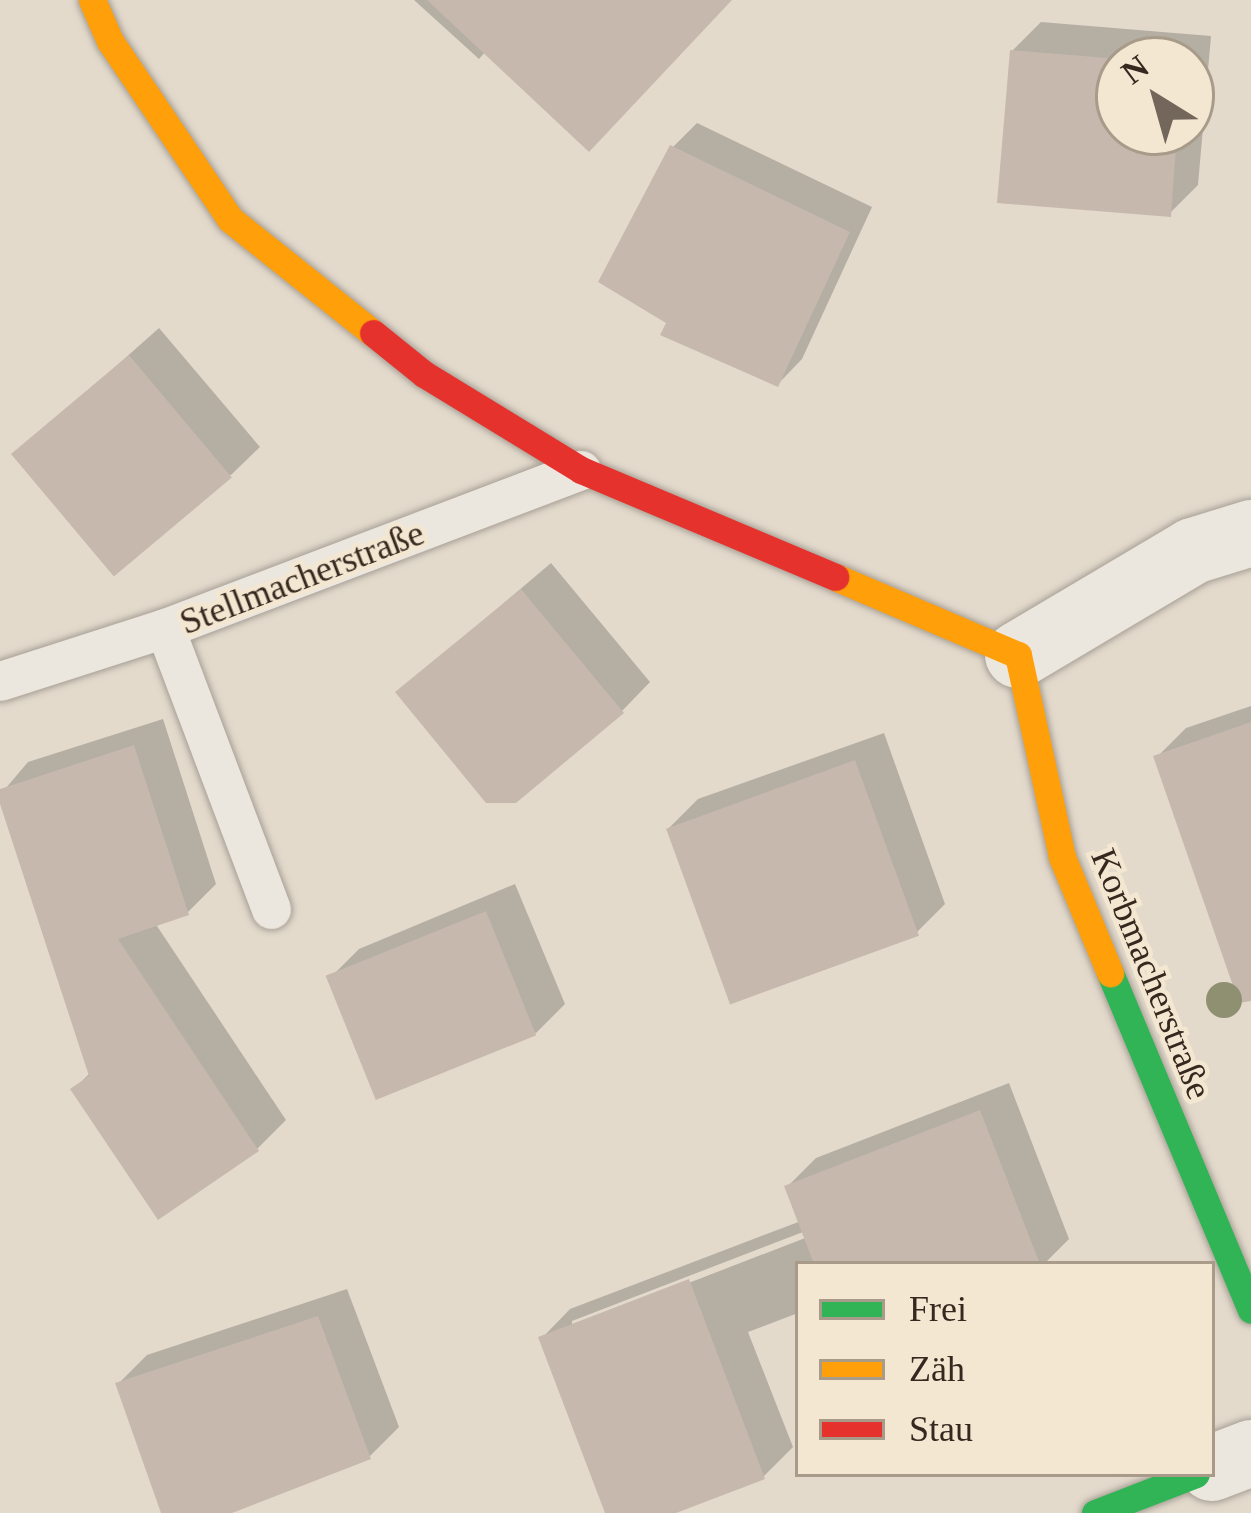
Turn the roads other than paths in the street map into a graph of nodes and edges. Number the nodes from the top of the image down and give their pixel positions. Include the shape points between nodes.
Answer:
1 (92, 0) edge
2 (581, 470) junction
3 (1251, 533) edge
4 (165, 628) junction
5 (1018, 655) junction
6 (0, 681) edge
7 (271, 909) dead end
8 (1251, 1310) edge
9 (1251, 1453) edge
10 (1215, 1467) edge
11 (1188, 1477) edge
12 (1095, 1513) edge

1 - 2 street via 110,40 230,219 424,374
2 - 4 lane, Stellmacherstraße
2 - 5 street
3 - 5 street via 1193,550
4 - 6 lane
4 - 7 lane, Stellmacherstraße
5 - 8 street, Korbmacherstraße via 1062,857
9 - 10 street
11 - 12 street

